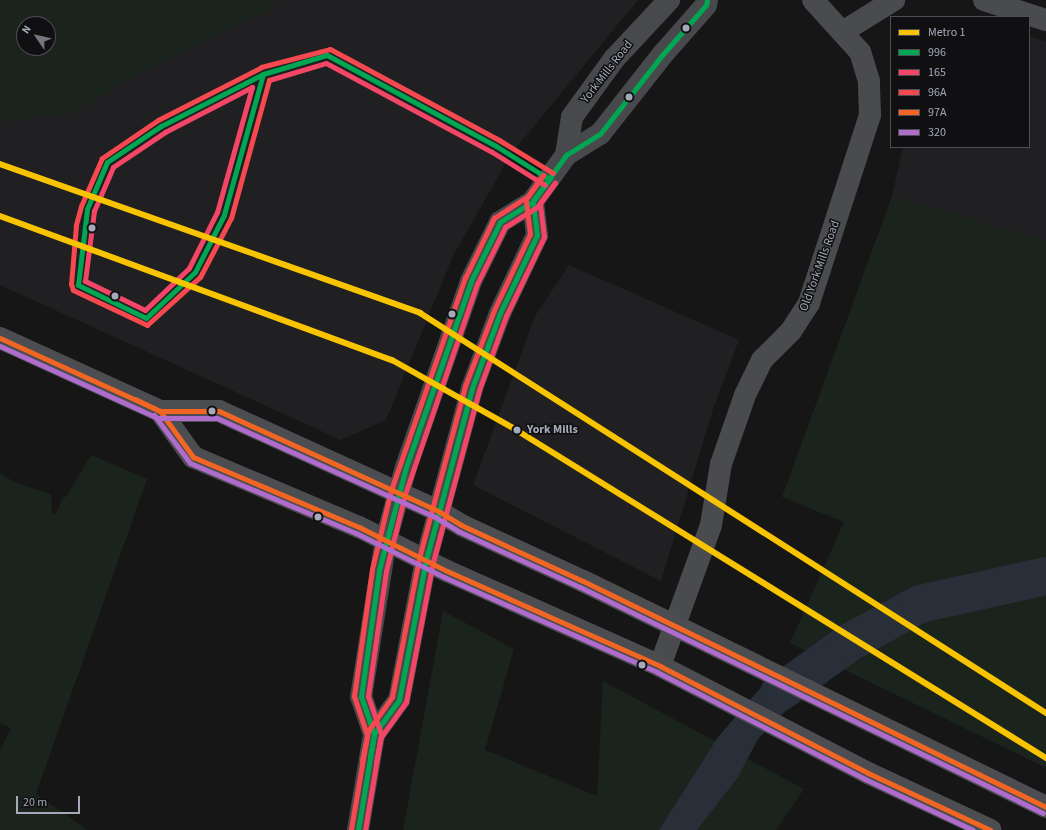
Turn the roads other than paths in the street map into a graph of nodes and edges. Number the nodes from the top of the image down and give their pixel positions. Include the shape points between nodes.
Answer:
1 (669, 0) edge
2 (707, 0) edge
3 (814, 0) edge
4 (894, 0) edge
5 (984, 0) edge
6 (1046, 20) edge
7 (844, 31) junction
8 (566, 155) junction
9 (533, 201) junction
10 (0, 338) edge
11 (160, 411) junction
12 (398, 492) junction
13 (438, 511) junction
14 (386, 540) junction
15 (426, 560) junction
16 (675, 626) junction
17 (660, 666) junction
18 (374, 734) junction
19 (1046, 807) edge
20 (358, 825) edge
21 (990, 830) edge

1 - 8 main road, York Mills Road via 614,59 572,117
2 - 8 main road, York Mills Road via 706,5 663,54 600,134
3 - 7 street, Old York Mills Road
4 - 7 street
5 - 6 street
7 - 16 street, Old York Mills Road via 860,52 867,72 871,105 868,123 809,303 791,331 762,360 744,395 721,464 711,525
8 - 9 main road, York Mills Road
9 - 12 main road, York Mills Road via 500,222 471,281
9 - 13 main road via 537,236 500,313 472,388
10 - 11 main road
11 - 12 main road via 220,411
11 - 14 main road via 193,457
12 - 13 main road
12 - 14 main road, York Mills Road
13 - 15 main road
13 - 16 main road via 473,531
14 - 15 main road
14 - 18 main road, York Mills Road via 361,697
15 - 17 main road
15 - 18 main road via 399,700
16 - 17 street, Old York Mills Road
16 - 19 main road
17 - 21 main road via 868,773
18 - 20 main road

